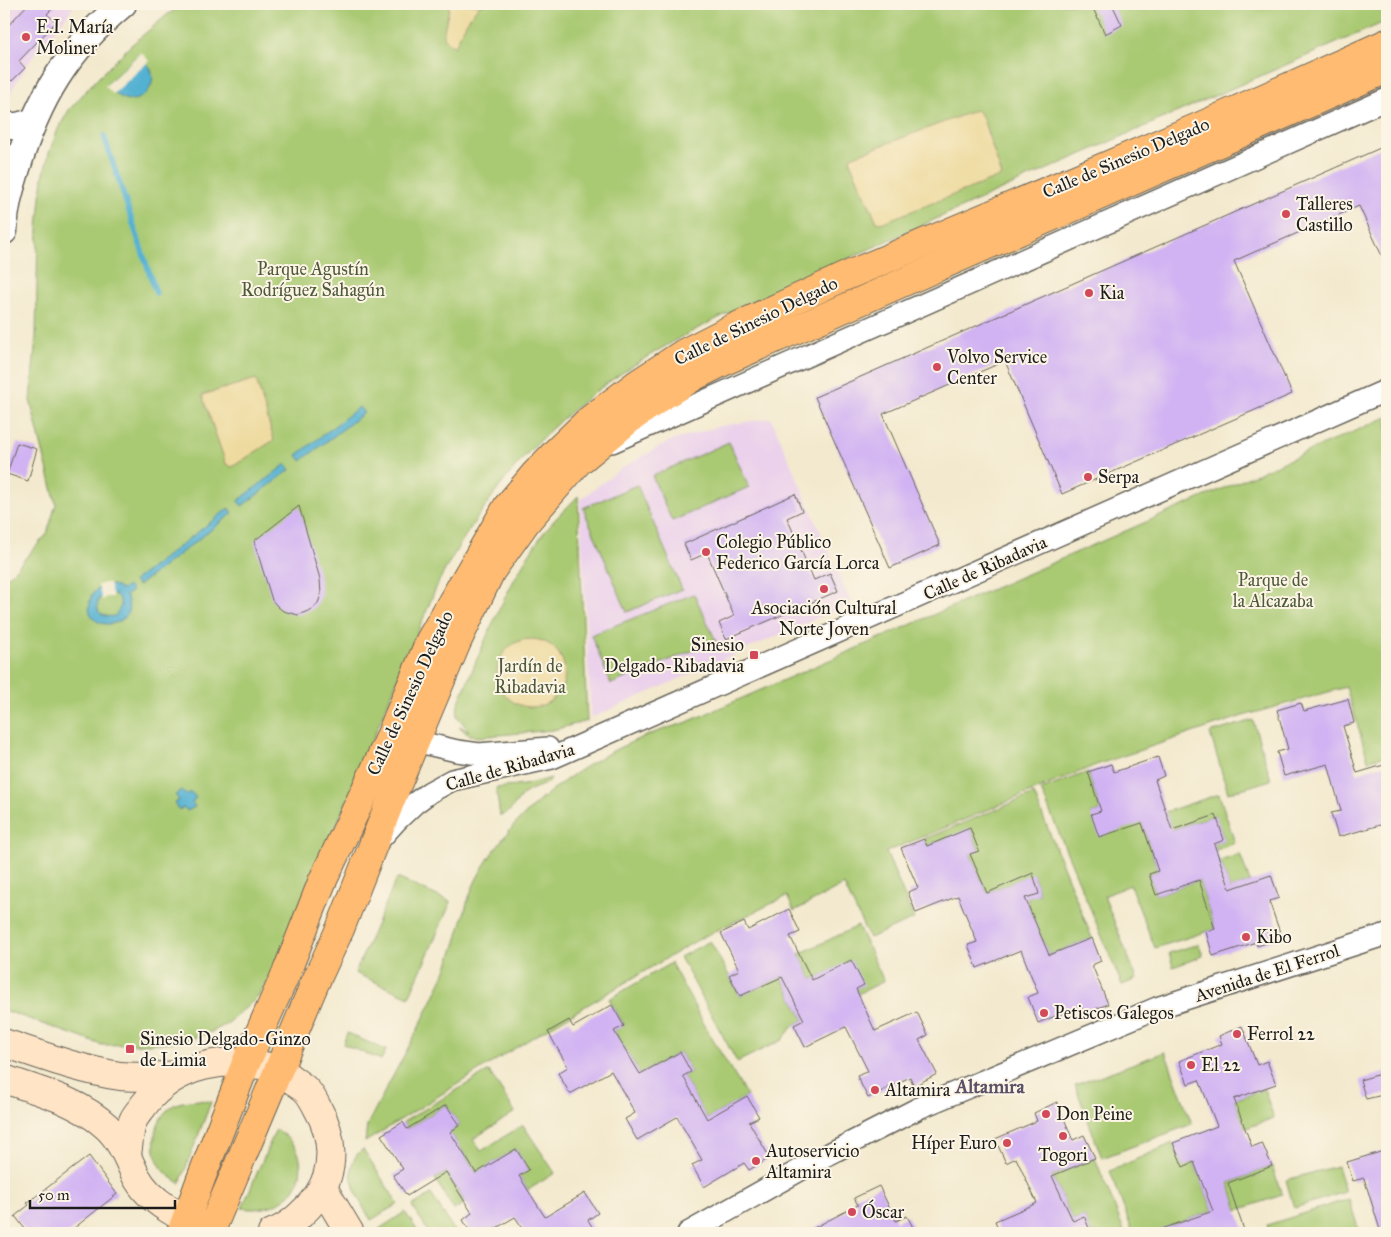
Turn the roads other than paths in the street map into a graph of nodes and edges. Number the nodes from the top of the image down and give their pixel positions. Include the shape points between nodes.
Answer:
1 (123, 4) edge
2 (1387, 44) edge
3 (1387, 69) edge
4 (1387, 99) edge
5 (32, 122) junction
6 (4, 126) edge
7 (4, 215) edge
8 (1387, 390) edge
9 (591, 451) junction
10 (415, 741) junction
11 (583, 745) junction
12 (386, 746) junction
13 (371, 850) junction
14 (1387, 934) edge
15 (4, 1043) edge
16 (246, 1063) junction
17 (279, 1070) junction
18 (178, 1075) junction
19 (4, 1079) edge
20 (127, 1154) junction
21 (323, 1188) junction
22 (184, 1226) edge
23 (215, 1232) edge
24 (274, 1233) edge
25 (350, 1233) edge
26 (688, 1233) edge

1 - 5 street via 79,46 52,83
2 - 12 main road, Calle de Sinesio Delgado via 846,276 684,353 637,384 588,421 507,507 430,640
3 - 9 main road, Calle de Sinesio Delgado via 727,360 664,395
4 - 9 street, Calle de Sinesio Delgado
5 - 6 street
5 - 7 street
8 - 11 street, Calle de Ribadavia
9 - 10 main road, Calle de Sinesio Delgado via 526,522 491,571
10 - 11 street, Calle de Ribadavia via 479,754
10 - 12 street, Calle de Ribadavia
10 - 13 main road, Calle de Sinesio Delgado
11 - 13 street, Calle de Ribadavia via 552,758 452,780 415,803
12 - 16 main road, Calle de Sinesio Delgado via 322,882
13 - 17 main road, Calle de Sinesio Delgado
14 - 26 street, Avenida de El Ferrol via 1157,1008 921,1106
15 - 18 main road via 121,1076
16 - 17 main road
16 - 18 main road via 222,1062
16 - 22 main road, Calle de Sinesio Delgado
17 - 21 main road via 306,1090 324,1119 330,1137 330,1155 329,1172
17 - 23 main road, Calle de Sinesio Delgado
18 - 20 main road via 151,1096 133,1121
19 - 20 main road, Calle de Sinesio Delgado via 46,1093 93,1116 108,1128
20 - 22 main road, Calle de Sinesio Delgado via 137,1178
21 - 24 main road via 305,1212
21 - 25 main road
22 - 23 main road, Calle de Sinesio Delgado

